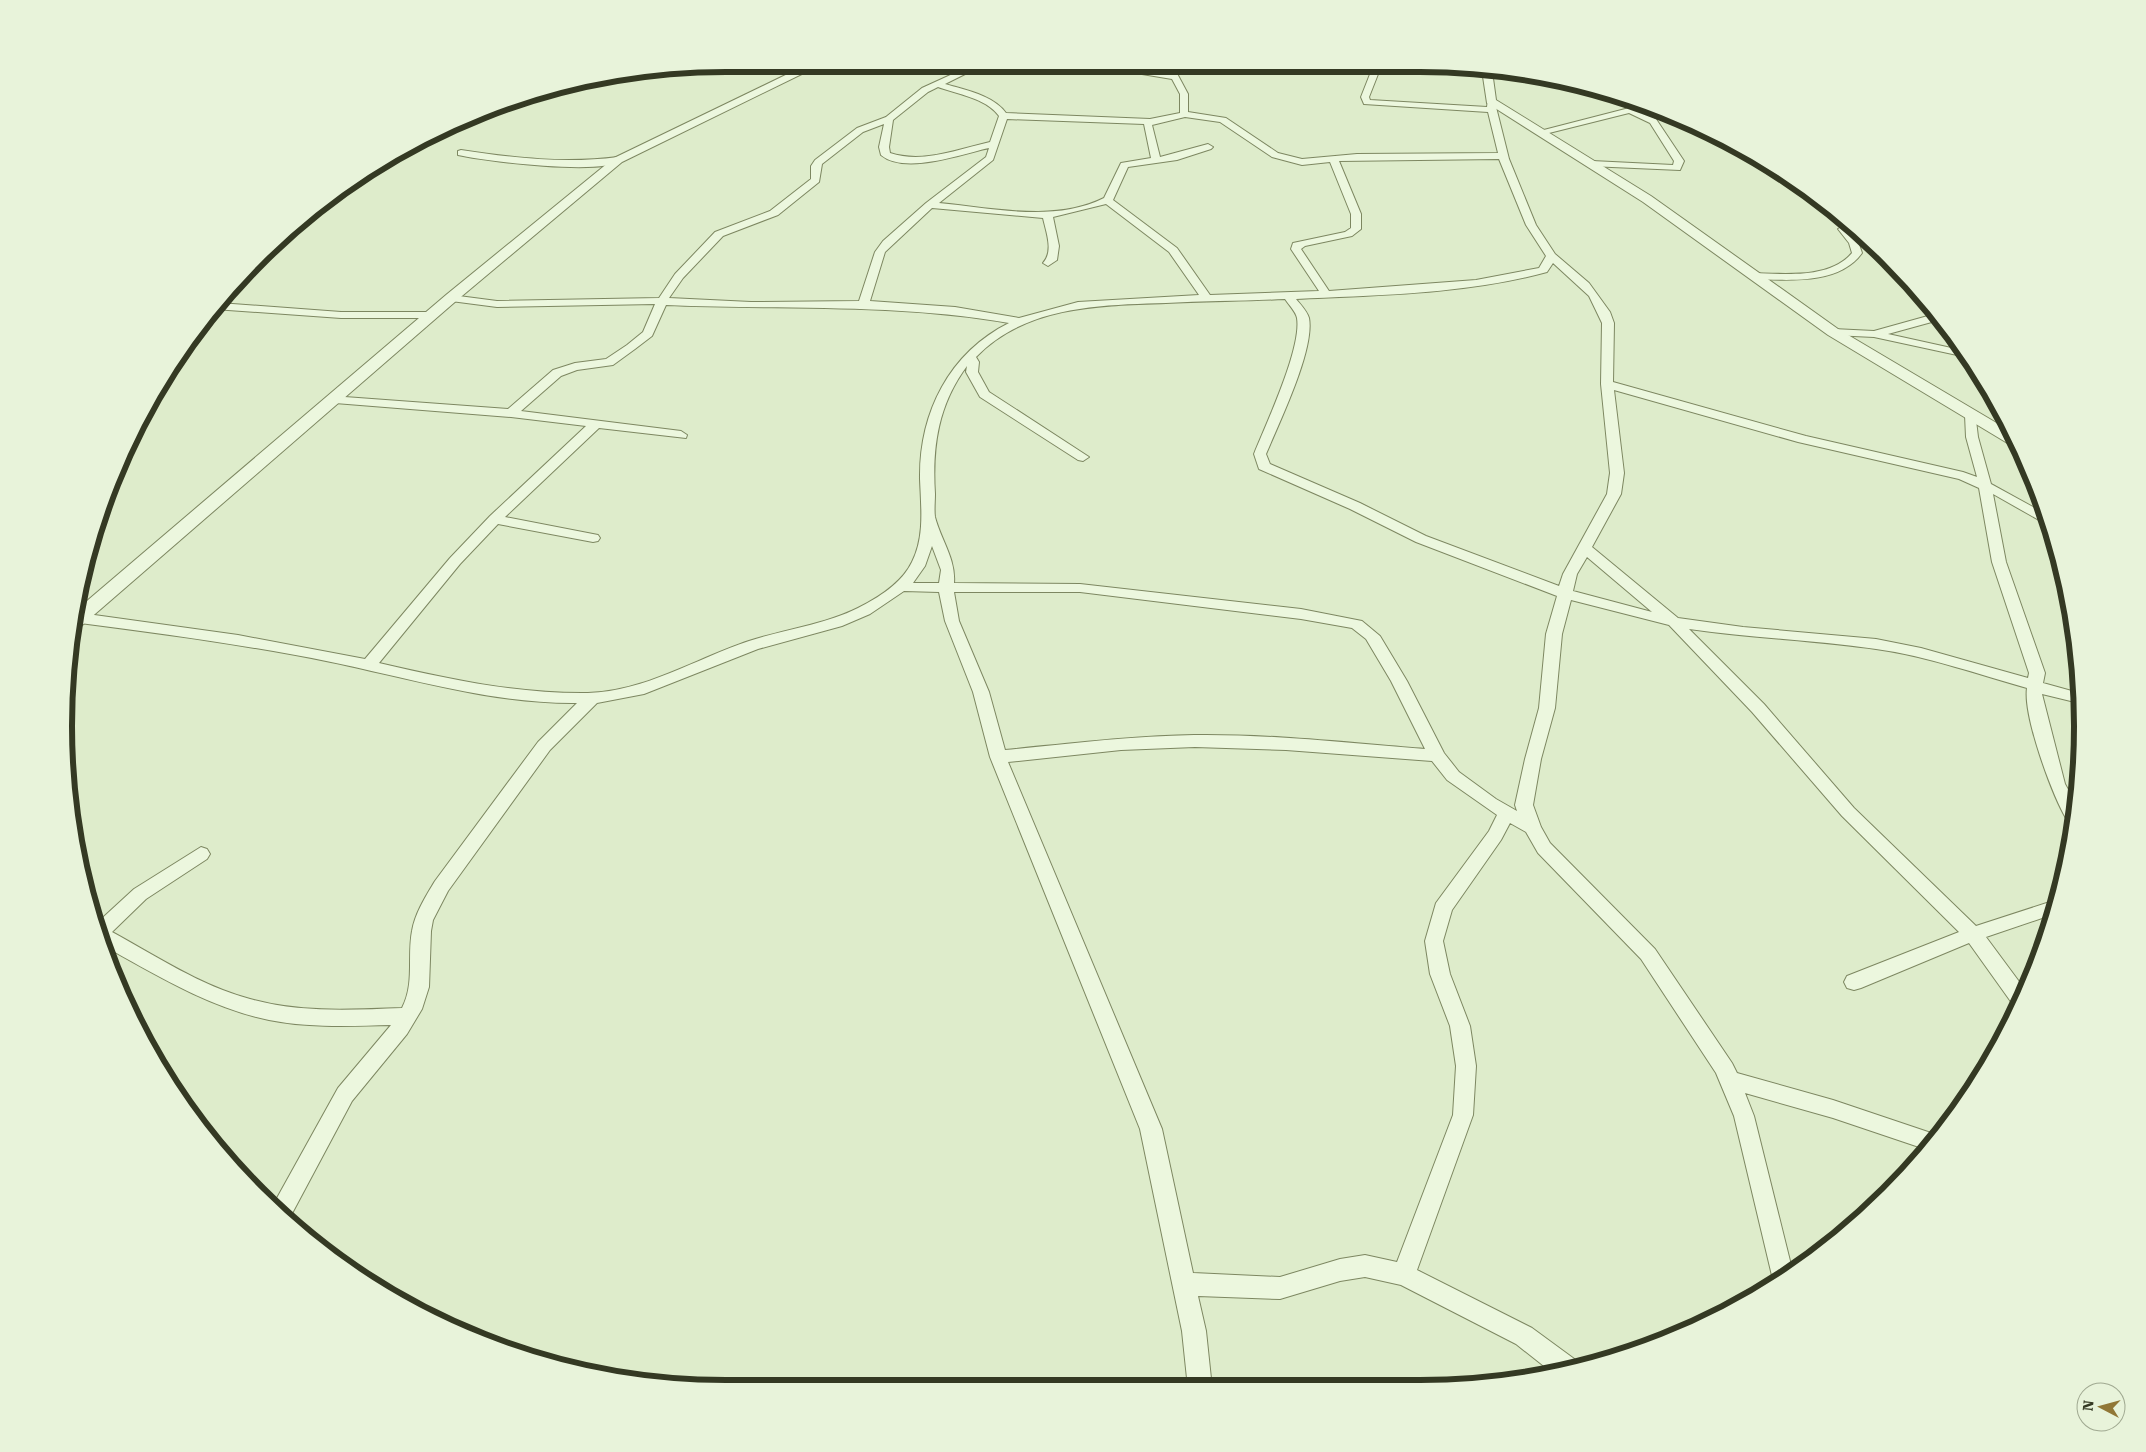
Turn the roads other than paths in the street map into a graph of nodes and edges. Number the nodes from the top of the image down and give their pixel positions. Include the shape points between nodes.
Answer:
1 (801, 72) edge
2 (955, 72) edge
3 (1145, 72) edge
4 (1172, 72) edge
5 (1375, 72) edge
6 (1488, 76) edge
7 (1175, 77) junction
8 (936, 84) junction
9 (1491, 105) junction
10 (1636, 109) edge
11 (1186, 114) junction
12 (1003, 116) junction
13 (889, 119) junction
14 (1150, 122) junction
15 (1541, 132) junction
16 (996, 144) junction
17 (1208, 147) dead end
18 (461, 153) dead end
19 (1504, 156) junction
20 (1333, 158) junction
21 (618, 160) junction
22 (1156, 161) junction
23 (1592, 164) junction
24 (1107, 200) junction
25 (930, 205) junction
26 (1047, 215) junction
27 (1844, 229) dead end
28 (1551, 256) junction
29 (1048, 263) dead end
30 (1754, 276) junction
31 (1326, 294) junction
32 (1289, 297) junction
33 (451, 298) junction
34 (1208, 298) junction
35 (662, 301) junction
36 (863, 304) junction
37 (225, 307) edge
38 (432, 315) junction
39 (1930, 319) edge
40 (1019, 321) junction
41 (1833, 332) junction
42 (1874, 334) junction
43 (1955, 352) edge
44 (965, 370) junction
45 (1607, 384) junction
46 (335, 399) junction
47 (511, 413) junction
48 (1971, 415) junction
49 (597, 423) junction
50 (681, 435) dead end
51 (2005, 435) edge
52 (1083, 457) dead end
53 (1984, 484) junction
54 (2039, 516) edge
55 (929, 518) junction
56 (495, 519) junction
57 (593, 538) dead end
58 (1585, 548) junction
59 (901, 587) junction
60 (946, 588) junction
61 (1563, 593) junction
62 (82, 615) edge
63 (81, 621) edge
64 (1674, 622) junction
65 (369, 665) junction
66 (2037, 684) junction
67 (2073, 696) edge
68 (592, 698) junction
69 (1437, 756) junction
70 (998, 757) junction
71 (2068, 807) edge
72 (1507, 813) junction
73 (1532, 827) junction
74 (201, 854) dead end
75 (2047, 909) edge
76 (105, 929) edge
77 (1973, 934) junction
78 (108, 938) edge
79 (1854, 982) dead end
80 (2016, 993) edge
81 (407, 1016) junction
82 (1729, 1080) junction
83 (1925, 1140) edge
84 (284, 1207) edge
85 (1781, 1270) edge
86 (1404, 1275) junction
87 (1184, 1284) junction
88 (1560, 1364) edge
89 (1199, 1380) edge

1 - 21 street
2 - 8 street
3 - 7 street
4 - 7 street
5 - 9 street via 1365,97 1367,102
6 - 9 street
7 - 11 street via 1184,94 1183,111
8 - 12 street via 989,103
8 - 13 street via 918,94
9 - 15 street
9 - 19 street
10 - 15 street
10 - 23 street via 1653,121 1679,162 1676,168
11 - 14 street
11 - 20 street via 1223,120 1275,155 1291,160
12 - 14 street
12 - 16 street
13 - 16 street via 884,147 886,155 895,159 922,160
13 - 35 street via 860,130 818,162 816,180 774,213 719,234 679,276
14 - 22 street
15 - 23 street
16 - 25 street via 990,158
17 - 22 street
18 - 21 street via 544,163 589,164
19 - 20 street
19 - 28 street via 1525,213
20 - 31 street via 1356,214 1356,230 1303,243 1296,249
21 - 33 street
22 - 24 street via 1124,165
23 - 30 street
24 - 26 street
24 - 34 street via 1173,250
25 - 26 street
25 - 36 street via 880,252
26 - 29 street via 1054,246 1052,260
27 - 30 street via 1854,242 1857,253 1852,262 1816,273
28 - 31 street via 1543,270 1480,282
28 - 45 street via 1594,294 1605,311 1609,348
30 - 41 street
31 - 32 street
32 - 34 street
32 - 61 street via 1303,316 1304,335 1260,454 1264,466 1421,539
33 - 35 street via 497,304 573,300
33 - 38 street
34 - 40 street via 1081,307
35 - 36 street via 751,306
35 - 47 street via 648,334 615,359 557,373
36 - 40 street via 955,310
37 - 38 street via 341,315
38 - 46 street
39 - 42 street
40 - 44 street via 1000,331 970,357
41 - 42 street
41 - 48 street
42 - 43 street
44 - 52 street via 984,394
44 - 55 street via 948,380 936,408 929,438
45 - 53 street via 1803,439
45 - 58 street via 1616,473 1614,494
46 - 47 street
46 - 62 street
47 - 49 street
48 - 51 street
48 - 53 street via 1972,437
49 - 50 street
49 - 56 street
53 - 54 street
53 - 66 street via 1999,562
55 - 59 street via 920,563
55 - 60 street via 948,570
56 - 57 street
56 - 65 street via 455,561
58 - 61 street
58 - 64 street
59 - 60 street
59 - 68 street via 874,608 852,619 747,646 633,691
60 - 69 street via 1080,588 1301,614 1357,624 1372,636
60 - 70 street via 952,621 981,692
61 - 64 street
61 - 73 street via 1554,634 1546,708 1524,805
63 - 65 street via 221,637
64 - 66 street via 1876,644 1998,677
64 - 77 street via 1758,708 1848,812
65 - 68 street via 486,692
66 - 67 street
66 - 71 street via 2034,694 2036,708 2057,784
68 - 81 street via 534,758 514,790 470,843 437,895 424,921 420,948 421,982
69 - 70 street via 1244,742 1193,742 1094,747
69 - 72 street via 1453,776
70 - 87 street via 1151,1129
72 - 73 street
72 - 86 street via 1443,908 1434,940 1440,974 1460,1026 1466,1066 1463,1115
73 - 82 street via 1544,848 1648,954 1725,1069
74 - 76 street via 140,894
75 - 77 street
77 - 79 street
77 - 80 street
78 - 81 street via 175,976 269,1012 367,1018
81 - 84 street via 386,1047 357,1078 329,1121
82 - 83 street via 1833,1109
82 - 85 street via 1744,1116
86 - 87 street via 1365,1266 1280,1288
86 - 88 street via 1524,1336
87 - 89 street via 1194,1331

